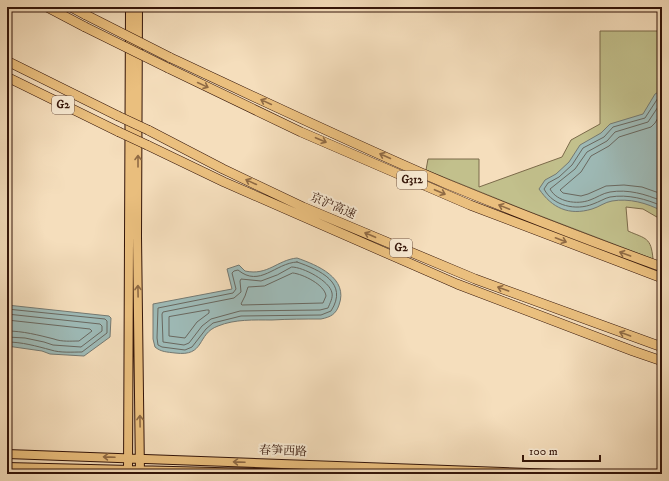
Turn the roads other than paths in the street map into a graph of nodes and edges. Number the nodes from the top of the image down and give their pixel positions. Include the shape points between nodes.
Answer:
1 (47, 7) edge
2 (71, 7) edge
3 (130, 7) edge
4 (138, 7) edge
5 (7, 61) edge
6 (7, 77) edge
7 (662, 267) edge
8 (662, 278) edge
9 (662, 347) edge
10 (662, 361) edge
11 (7, 454) edge
12 (128, 458) junction
13 (140, 458) junction
14 (7, 467) edge
15 (128, 472) edge
16 (140, 472) edge
17 (294, 474) edge
18 (558, 474) edge

1 -> 8 highway, G312, bridge via 301,132 470,205
7 -> 2 highway, G312, bridge via 560,230 446,183 303,120 169,57
3 - 12 main road
13 -> 4 main road via 137,236
9 -> 5 highway, 京沪高速 / G2, bridge via 475,279 310,210
6 - 10 highway, 京沪高速 / G2, bridge via 224,182 457,284
12 -> 11 main road, 春笋西路
12 - 13 main road, 春笋西路
12 - 15 main road
13 - 16 main road
18 -> 13 main road, 春笋西路
14 - 15 main road, 春笋西路
15 - 16 main road, 春笋西路
16 - 17 main road, 春笋西路

